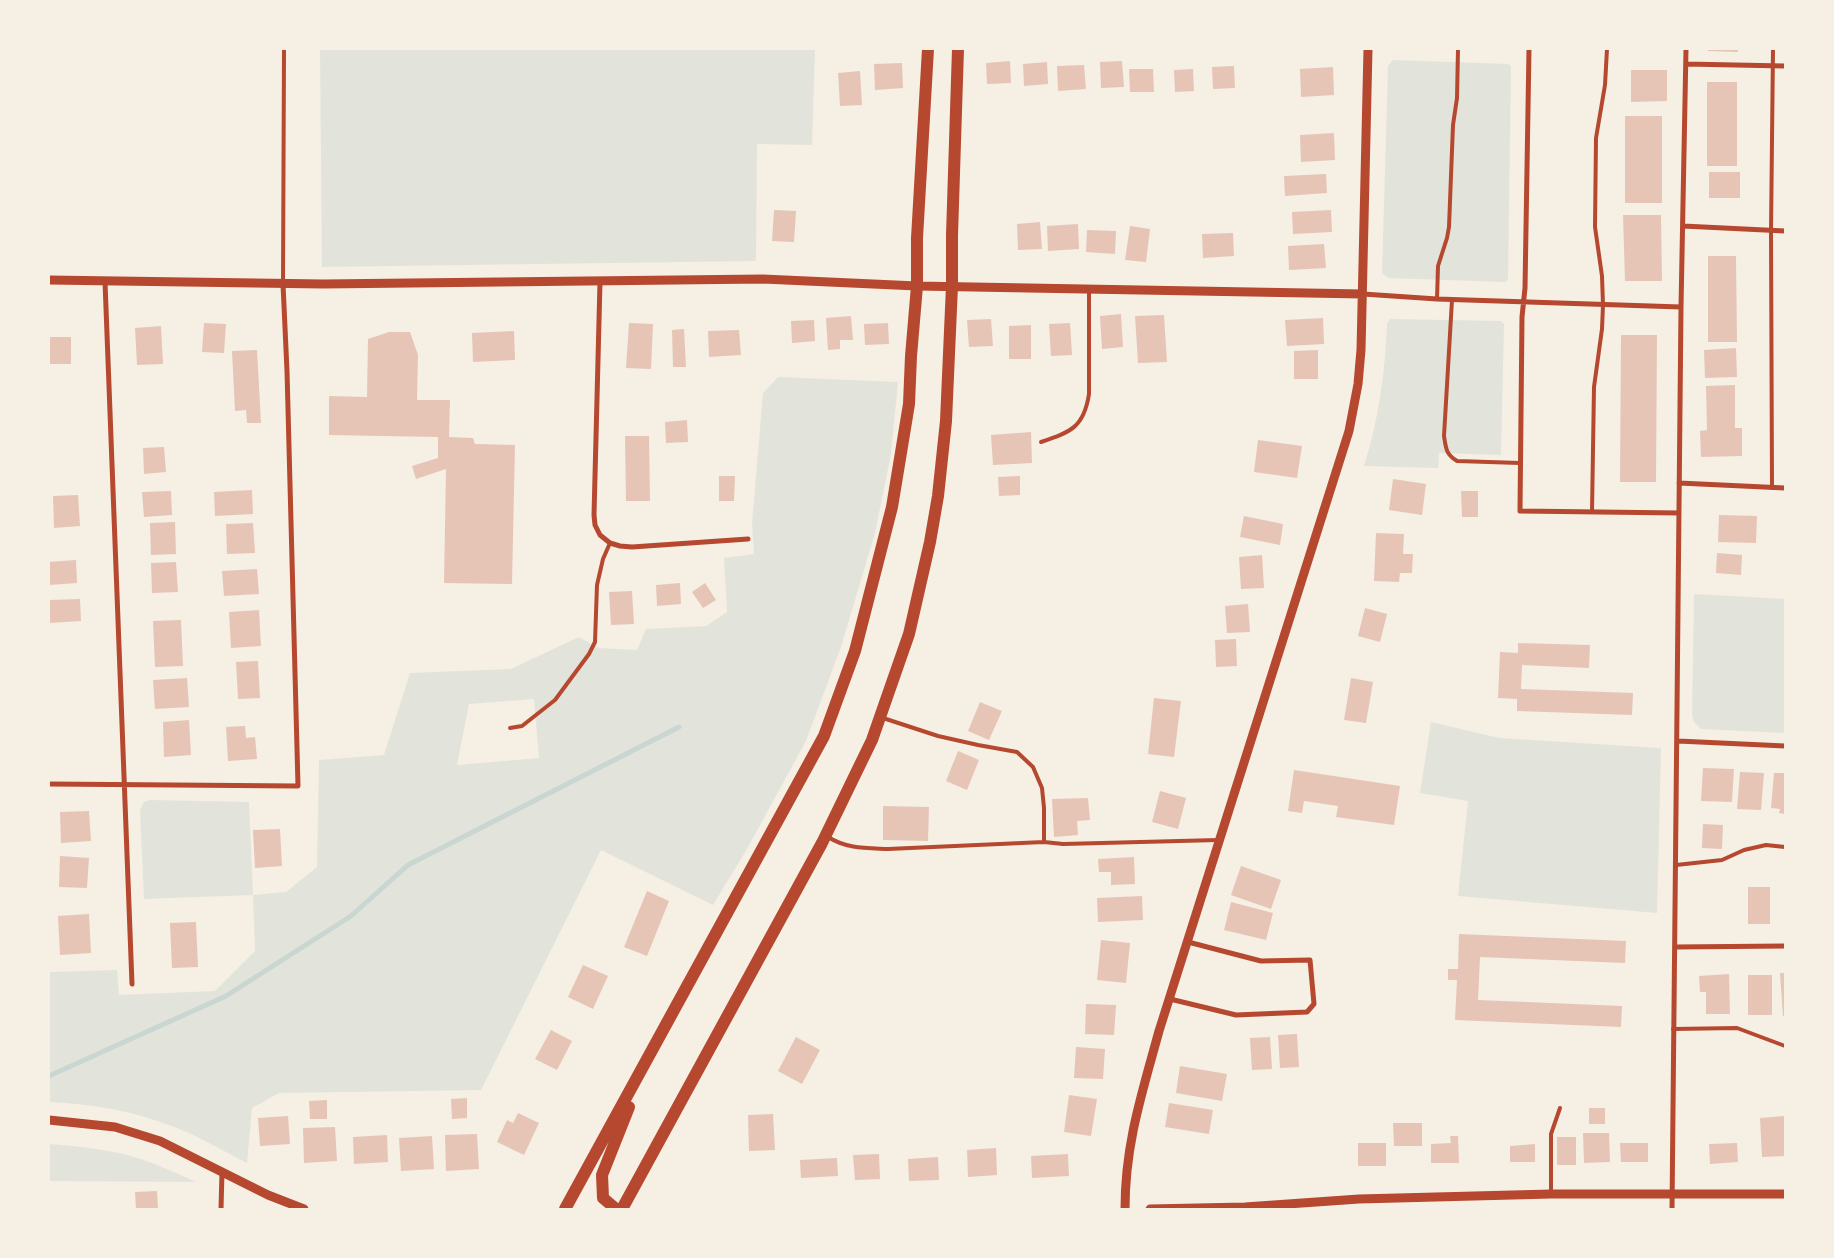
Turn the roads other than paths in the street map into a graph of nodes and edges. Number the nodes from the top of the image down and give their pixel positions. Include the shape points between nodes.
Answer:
1 (284, 49) edge
2 (928, 49) edge
3 (958, 49) edge
4 (1368, 49) edge
5 (1458, 49) edge
6 (1528, 49) edge
7 (1607, 49) edge
8 (1686, 49) edge
9 (1773, 49) edge
10 (1686, 64) junction
11 (1773, 66) junction
12 (1785, 66) edge
13 (1683, 226) junction
14 (1771, 231) junction
15 (1785, 231) edge
16 (49, 280) edge
17 (105, 282) junction
18 (600, 282) junction
19 (283, 284) junction
20 (916, 286) junction
21 (952, 286) junction
22 (1089, 289) junction
23 (1363, 294) junction
24 (1437, 299) junction
25 (1452, 300) junction
26 (1523, 302) junction
27 (1603, 305) junction
28 (1681, 307) junction
29 (1041, 442) dead end
30 (1520, 462) junction
31 (1679, 483) junction
32 (1772, 488) junction
33 (1785, 488) edge
34 (1592, 512) junction
35 (1679, 514) junction
36 (748, 539) dead end
37 (610, 543) junction
38 (880, 717) junction
39 (510, 728) dead end
40 (1678, 741) junction
41 (1785, 746) edge
42 (49, 784) edge
43 (125, 785) junction
44 (826, 835) junction
45 (1220, 839) junction
46 (1044, 842) junction
47 (1785, 848) edge
48 (1676, 865) junction
49 (1188, 942) junction
50 (1785, 946) edge
51 (1675, 947) junction
52 (132, 984) dead end
53 (1170, 999) junction
54 (1673, 1029) junction
55 (1785, 1046) edge
56 (652, 1051) junction
57 (1560, 1108) dead end
58 (49, 1120) edge
59 (222, 1172) junction
60 (1672, 1193) junction
61 (1551, 1194) junction
62 (1785, 1194) edge
63 (222, 1209) edge
64 (304, 1209) edge
65 (565, 1209) edge
66 (616, 1209) edge
67 (622, 1209) edge
68 (1125, 1209) edge
69 (1150, 1209) edge
70 (1672, 1209) edge

1 - 19 lane
2 - 20 main road
3 - 21 main road
4 - 23 street
5 - 24 lane via 1448,238 1438,266
6 - 26 street
7 - 27 lane via 1596,138 1595,228
8 - 10 street
9 - 11 lane
10 - 11 street
10 - 13 street
11 - 12 street
11 - 14 lane
13 - 14 street
13 - 28 street
14 - 15 street
14 - 32 lane
16 - 17 street
17 - 19 street
17 - 43 street
18 - 19 street
18 - 20 street via 763,279
18 - 37 street via 594,515 600,535
19 - 43 street via 298,786
20 - 21 street
20 - 56 main road via 909,404 892,507 855,650 824,736
21 - 22 street
21 - 38 main road via 946,421 938,496 909,634
22 - 23 street
22 - 29 lane via 1086,409 1075,427
23 - 24 street
23 - 45 street via 1358,384 1349,431
24 - 25 street
25 - 26 street
25 - 30 lane via 1444,436 1446,449 1450,457 1458,461
26 - 27 street
26 - 30 street
27 - 28 street
27 - 34 lane via 1594,386
28 - 31 street
30 - 34 street via 1520,511
31 - 32 street
31 - 35 street
32 - 33 street
34 - 35 street
35 - 40 street
36 - 37 street via 632,547
37 - 39 lane via 597,586 595,642 589,654 555,700 522,726
38 - 44 main road
38 - 46 lane via 938,736 1017,752 1033,767 1042,788
40 - 41 street
40 - 48 street
42 - 43 street
43 - 52 street
44 - 46 lane via 840,844 888,849
44 - 67 main road
45 - 46 lane
45 - 49 street
47 - 48 lane via 1766,845 1722,860
48 - 51 street
49 - 53 street
49 - 53 street via 1261,961 1310,960 1314,1004 1307,1012 1236,1015
50 - 51 street
51 - 54 street
53 - 68 street via 1136,1113 1125,1177
54 - 55 lane via 1737,1028
54 - 60 street
56 - 65 main road
56 - 66 main road via 602,1175 603,1198
57 - 61 lane via 1551,1134
58 - 59 street via 116,1127 160,1141
59 - 63 street
59 - 64 street
60 - 61 street
60 - 62 street
60 - 70 street
61 - 69 street

